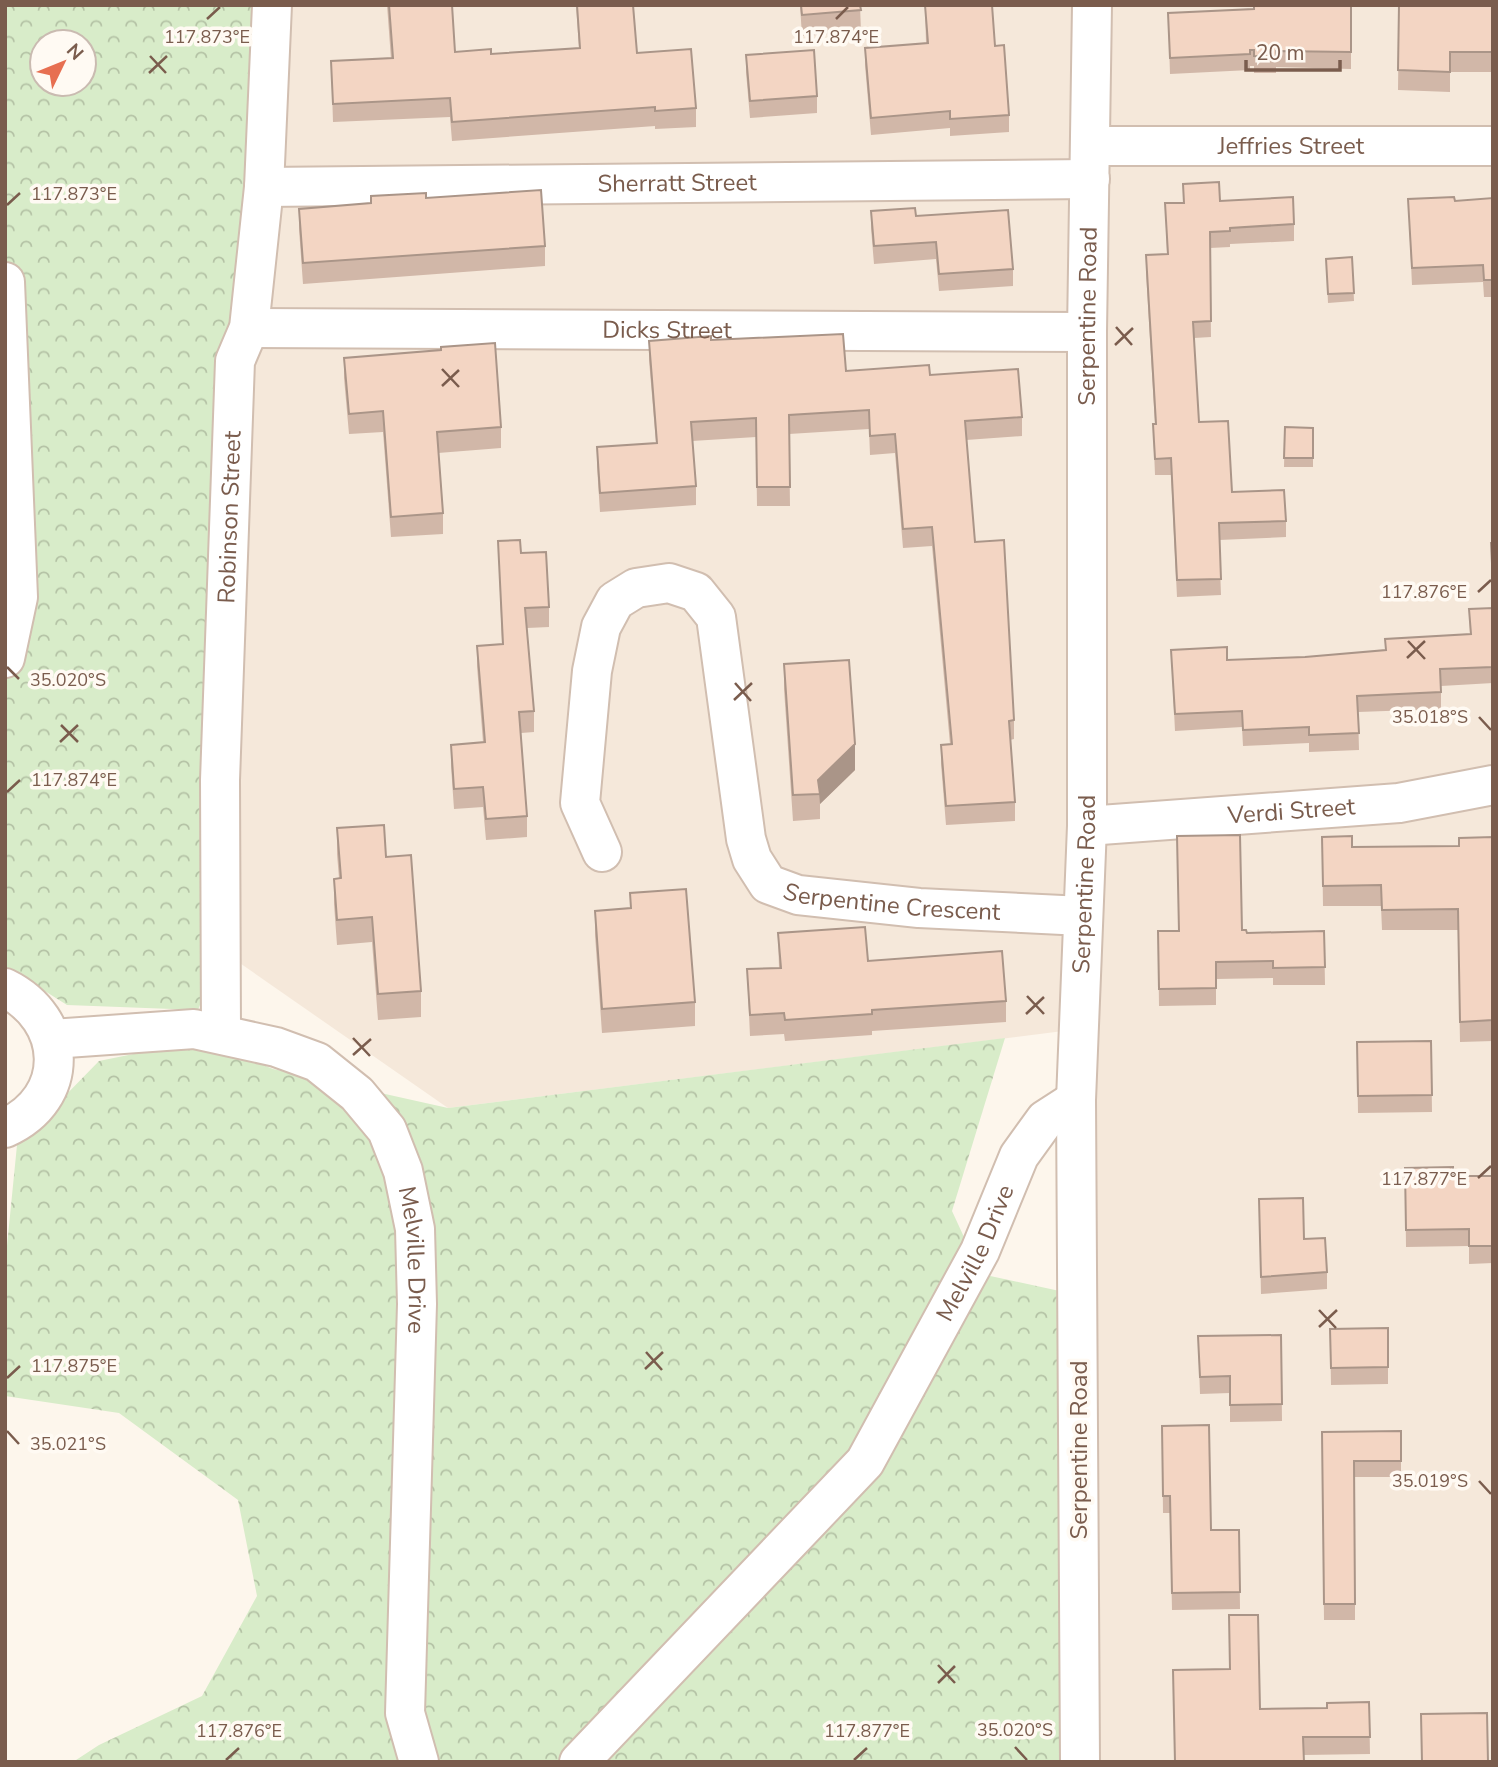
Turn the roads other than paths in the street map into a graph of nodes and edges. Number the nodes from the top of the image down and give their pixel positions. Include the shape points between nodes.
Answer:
1 (272, 5) edge
2 (1092, 5) edge
3 (1493, 146) edge
4 (1090, 162) junction
5 (264, 187) junction
6 (5, 282) edge
7 (249, 328) junction
8 (1087, 332) junction
9 (5, 658) edge
10 (1493, 785) edge
11 (1087, 826) junction
12 (602, 852) dead end
13 (1083, 916) junction
14 (5, 988) edge
15 (221, 1033) junction
16 (52, 1040) junction
17 (1076, 1100) junction
18 (5, 1128) edge
19 (419, 1762) edge
20 (579, 1762) edge
21 (1080, 1762) edge

1 - 5 street, Robinson Street
2 - 4 street, Serpentine Road
3 - 4 street, Jeffries Street
4 - 5 street, Sherratt Street
4 - 8 street, Serpentine Road
5 - 7 street, Robinson Street
6 - 9 street via 18,597
7 - 8 street, Dicks Street
7 - 15 street, Robinson Street via 235,361 220,780
8 - 11 street, Serpentine Road
10 - 11 street, Verdi Street via 1399,803
11 - 13 street, Serpentine Road
12 - 13 street, Serpentine Crescent via 580,803 592,671 601,627 615,601 636,588 669,583 696,592 716,617 746,839 768,884 798,895 919,908
13 - 17 street, Serpentine Road
14 - 16 street via 35,1008
15 - 16 street, Melville Drive via 194,1029
15 - 19 street, Melville Drive via 317,1062 356,1094 387,1130 403,1171 415,1229 417,1304 405,1713
16 - 18 street via 53,1071 44,1094 30,1113
17 - 20 street, Melville Drive via 1045,1120 1018,1156 980,1251 865,1462
17 - 21 street, Serpentine Road

